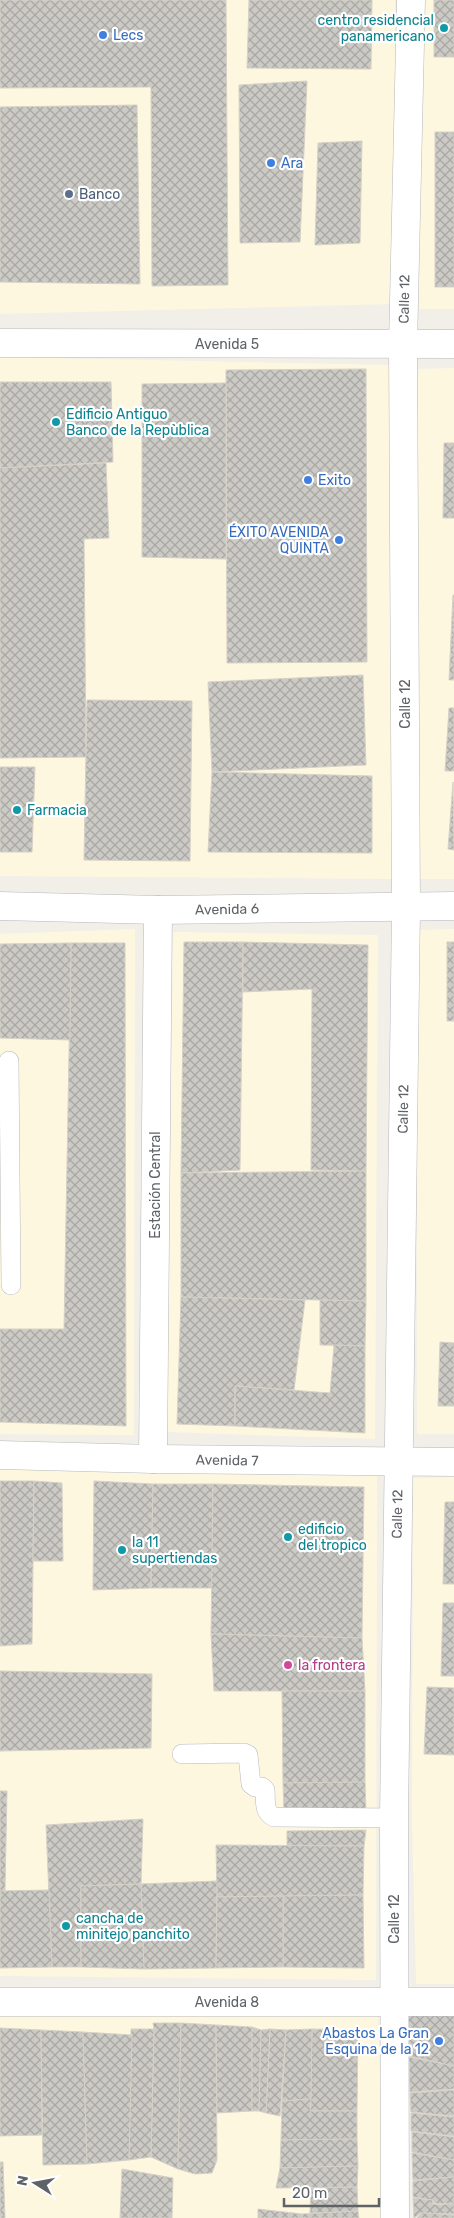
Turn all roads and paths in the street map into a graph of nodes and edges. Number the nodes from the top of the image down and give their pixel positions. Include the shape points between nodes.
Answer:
1 (411, 0) edge
2 (0, 343) edge
3 (454, 344) edge
4 (403, 345) junction
5 (0, 906) edge
6 (454, 906) edge
7 (406, 907) junction
8 (158, 910) junction
9 (9, 1061) dead end
10 (5, 1163) edge
11 (11, 1285) dead end
12 (0, 1455) edge
13 (153, 1459) junction
14 (397, 1462) junction
15 (454, 1462) edge
16 (182, 1754) dead end
17 (394, 1818) junction
18 (0, 2002) edge
19 (394, 2002) junction
20 (454, 2002) edge
21 (396, 2218) edge

1 - 4 street, Calle 12
2 - 4 street, Avenida 5
3 - 4 street, Avenida 5
4 - 7 street, Calle 12
5 - 8 street, Avenida 6
6 - 7 street, Avenida 6
7 - 8 street, Avenida 6
7 - 14 street, Calle 12
8 - 13 street, Estación Central
9 - 10 lane
10 - 11 lane
12 - 13 street, Avenida 7
13 - 14 street, Avenida 7
14 - 15 street, Avenida 7
14 - 17 street, Calle 12
16 - 17 lane via 244,1752 248,1755 251,1784 266,1790 266,1810 274,1818
17 - 19 street, Calle 12
18 - 19 street, Avenida 8
19 - 20 street, Avenida 8
19 - 21 street, Calle 12

